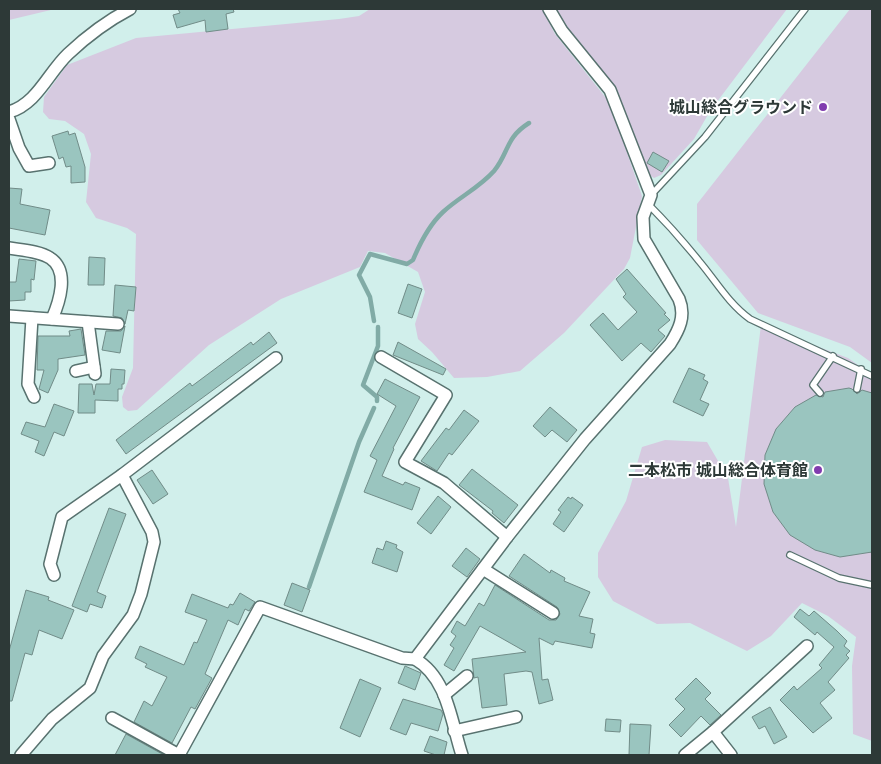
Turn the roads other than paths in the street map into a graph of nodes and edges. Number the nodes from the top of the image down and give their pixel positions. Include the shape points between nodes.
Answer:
1 (130, 9) edge
2 (549, 9) edge
3 (805, 9) edge
4 (9, 112) edge
5 (9, 119) edge
6 (49, 163) dead end
7 (649, 199) junction
8 (9, 248) edge
9 (9, 316) edge
10 (32, 318) junction
11 (52, 319) junction
12 (88, 322) junction
13 (118, 324) dead end
14 (833, 356) junction
15 (381, 357) dead end
16 (276, 358) dead end
17 (861, 369) junction
18 (76, 371) dead end
19 (872, 376) edge
20 (857, 389) dead end
21 (820, 393) dead end
22 (34, 396) dead end
23 (122, 475) junction
24 (507, 537) junction
25 (790, 555) dead end
26 (483, 569) junction
27 (54, 575) dead end
28 (872, 585) edge
29 (553, 613) dead end
30 (807, 646) dead end
31 (416, 659) junction
32 (468, 676) dead end
33 (444, 695) junction
34 (516, 717) dead end
35 (112, 718) dead end
36 (454, 731) junction
37 (714, 732) junction
38 (21, 755) edge
39 (179, 755) edge
40 (462, 755) edge
41 (685, 755) edge
42 (732, 755) edge

1 - 4 street via 68,54 28,103
2 - 7 street via 562,31 610,90
3 - 7 lane via 705,137
5 - 6 street via 29,166
7 - 14 lane via 739,311
7 - 24 street via 643,223 644,239 682,307 679,329 670,344 585,439
8 - 11 street via 44,255 51,258 57,267 61,297
9 - 10 street
10 - 11 street
10 - 22 street via 28,384
11 - 12 street
12 - 13 street
12 - 18 street via 94,371
14 - 17 lane
14 - 21 lane via 812,385
15 - 24 street via 446,395 405,462 444,483
16 - 23 street
17 - 19 lane
17 - 20 lane
23 - 27 street via 62,517 50,564
23 - 38 street via 152,532 154,542 141,594 132,615 103,656 90,688 52,719
24 - 26 street
25 - 28 lane via 839,578
26 - 29 street
26 - 31 street
30 - 37 street
31 - 33 street via 439,681
31 - 39 street via 402,658 260,607
32 - 33 street
33 - 36 street
34 - 36 street
35 - 39 street
36 - 40 street
37 - 41 street
37 - 42 street

